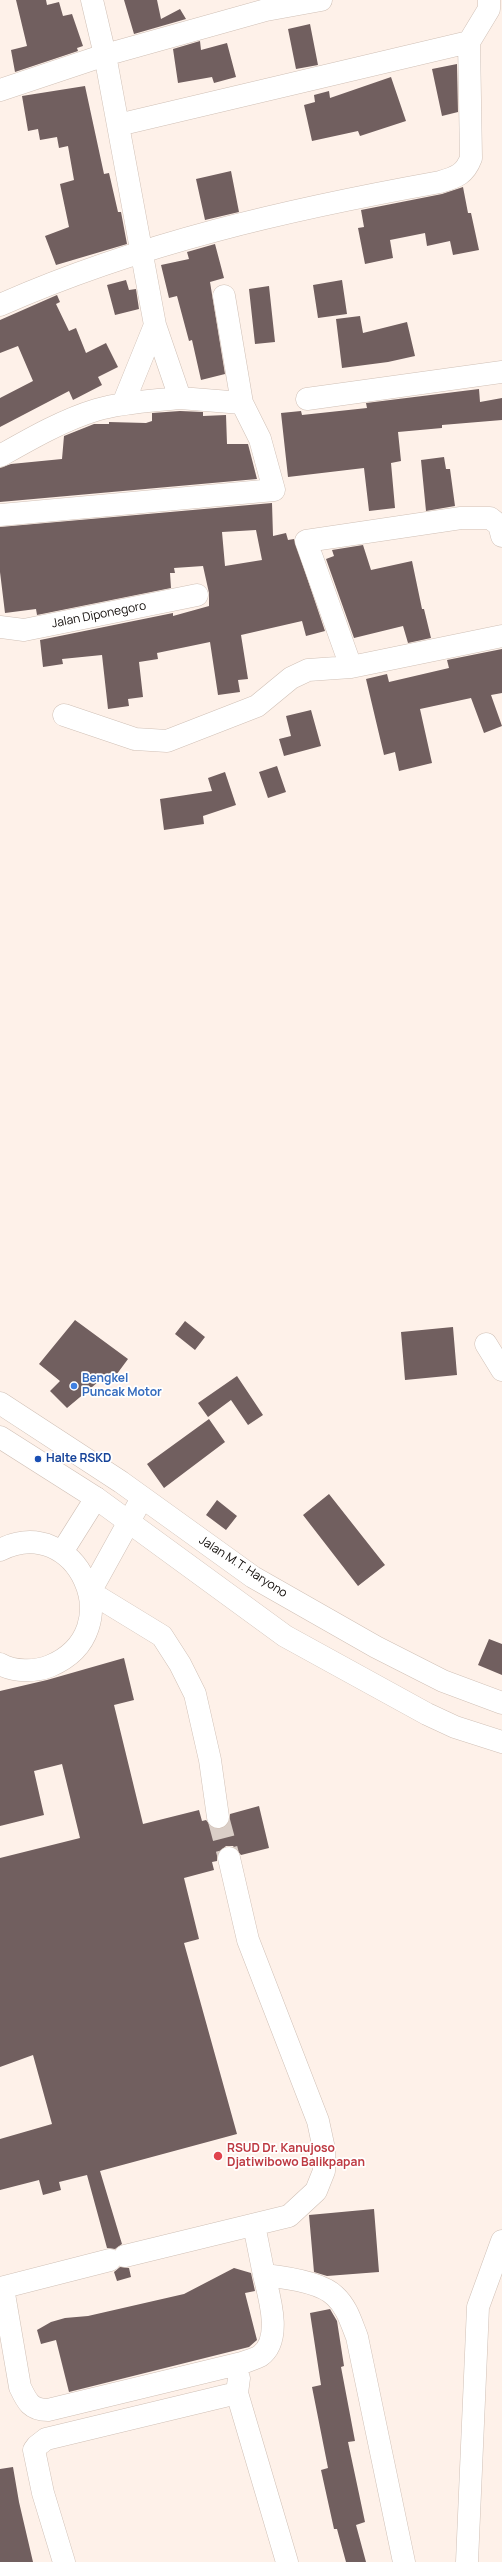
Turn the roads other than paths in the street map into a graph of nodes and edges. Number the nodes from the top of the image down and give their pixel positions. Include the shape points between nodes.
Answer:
1 (92, 0) edge
2 (321, 0) edge
3 (489, 0) edge
4 (469, 42) junction
5 (105, 55) junction
6 (0, 90) edge
7 (118, 125) junction
8 (142, 250) junction
9 (224, 296) dead end
10 (0, 305) edge
11 (155, 325) junction
12 (502, 372) edge
13 (180, 398) junction
14 (306, 399) dead end
15 (242, 403) junction
16 (123, 404) junction
17 (0, 456) edge
18 (0, 515) edge
19 (502, 536) edge
20 (197, 595) dead end
21 (0, 627) edge
22 (502, 636) edge
23 (351, 667) junction
24 (64, 716) dead end
25 (486, 1344) dead end
26 (502, 1370) edge
27 (0, 1403) edge
28 (0, 1437) edge
29 (96, 1498) junction
30 (142, 1498) junction
31 (129, 1521) junction
32 (0, 1550) edge
33 (62, 1552) junction
34 (90, 1592) junction
35 (0, 1664) edge
36 (502, 1703) edge
37 (502, 1742) edge
38 (218, 1817) tunnel mouth
39 (229, 1858) tunnel mouth
40 (254, 2225) junction
41 (502, 2241) edge
42 (264, 2275) junction
43 (1, 2288) edge
44 (242, 2364) junction
45 (236, 2393) junction
46 (64, 2562) edge
47 (288, 2562) edge
48 (404, 2562) edge
49 (467, 2562) edge

1 - 5 main road
2 - 5 main road via 266,10
3 - 4 main road via 489,9
4 - 7 main road
4 - 8 main road via 471,158 467,169 458,177 327,204
5 - 6 main road
5 - 7 main road
7 - 8 main road
8 - 10 main road
8 - 11 main road
9 - 15 main road
11 - 13 main road
11 - 16 main road
12 - 14 main road
13 - 15 main road
13 - 16 main road
15 - 18 main road via 260,439 274,490
16 - 17 main road via 76,417
19 - 23 main road via 499,525 490,518 461,518 306,542
20 - 21 main road, Jalan Diponegoro via 24,630
22 - 23 main road
23 - 24 main road via 308,670 291,678 257,706 167,741 135,739
25 - 26 main road
27 - 30 main road, Jalan M.T. Haryono
28 - 29 main road
29 - 31 main road
29 - 33 main road
30 - 31 main road
30 - 36 main road, Jalan M.T. Haryono via 253,1577 320,1616 443,1681
31 - 34 main road
31 - 37 main road via 285,1636 441,1720
32 - 33 main road via 26,1543 45,1545
33 - 34 main road via 82,1572
34 - 35 main road via 92,1612 87,1631 76,1648 61,1661 43,1669 23,1670
34 - 38 main road via 162,1636 180,1664 195,1694 210,1760
39 - 40 main road via 248,1940 318,2121 324,2149 324,2171 316,2191 289,2216
40 - 42 main road
40 - 43 main road
41 - 49 main road via 478,2307
42 - 44 main road via 273,2330 266,2350
42 - 48 main road via 293,2278 329,2292 348,2312 357,2337
43 - 44 main road via 20,2387 27,2402 41,2410
44 - 45 main road
45 - 46 main road via 46,2438 36,2446 34,2450 43,2493
45 - 47 main road

